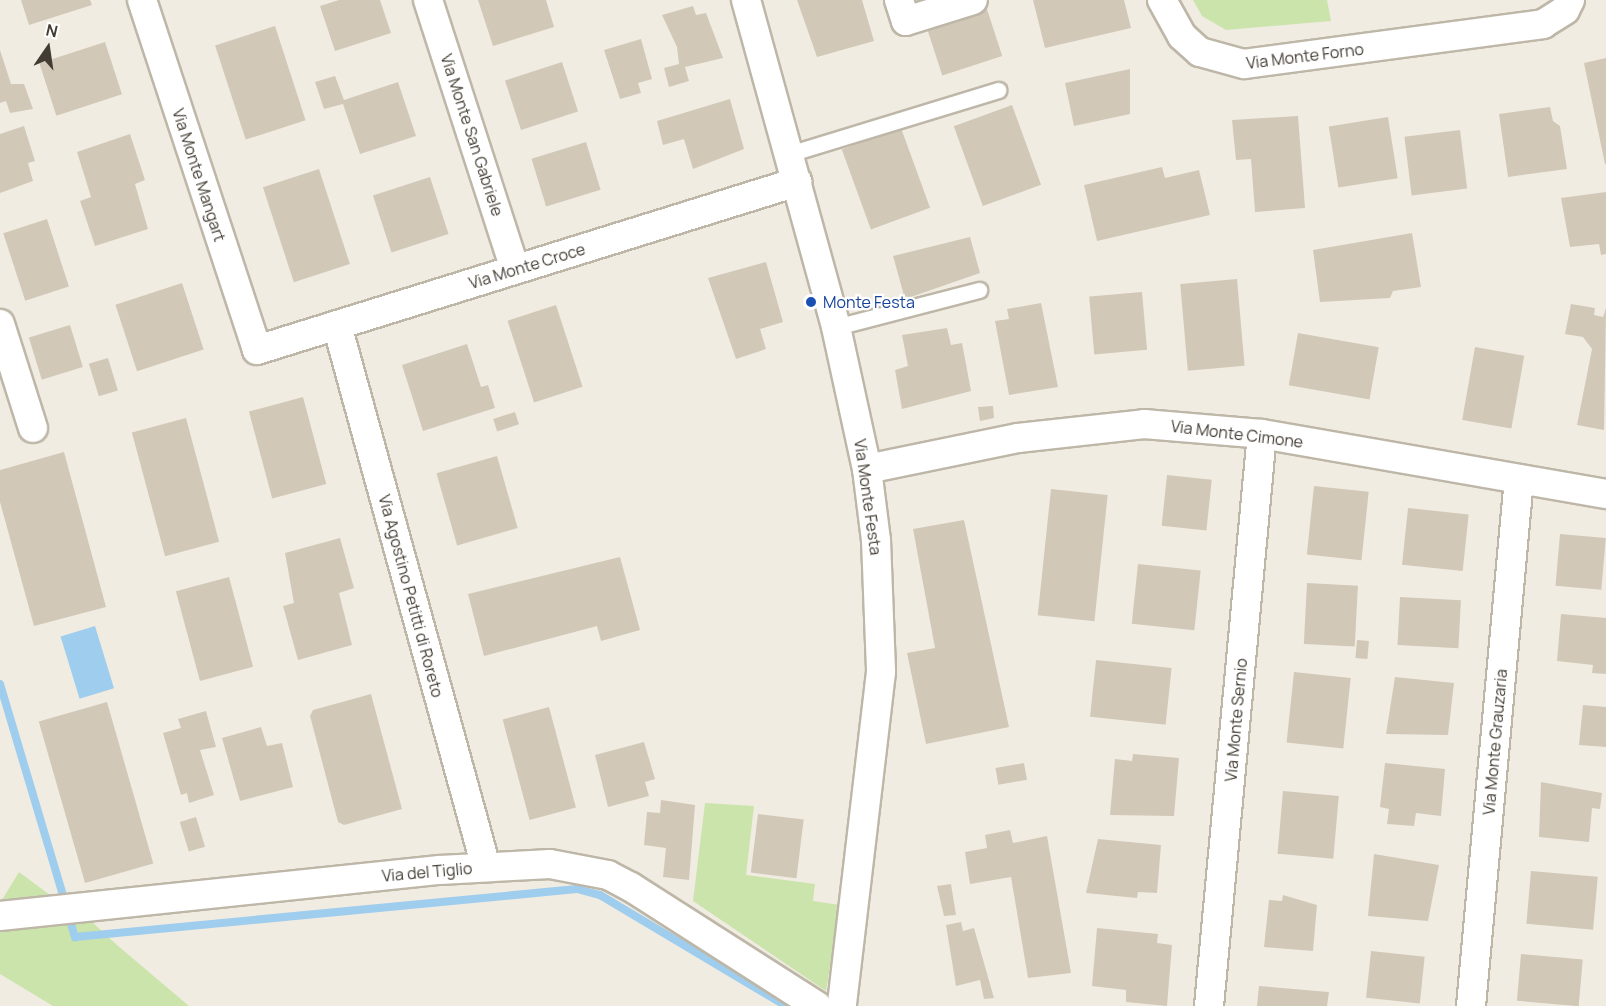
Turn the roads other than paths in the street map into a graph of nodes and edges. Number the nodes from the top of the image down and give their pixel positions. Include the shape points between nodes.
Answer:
1 (142, 0) edge
2 (428, 0) edge
3 (746, 0) edge
4 (899, 0) edge
5 (973, 0) edge
6 (1162, 0) edge
7 (1570, 0) edge
8 (998, 90) dead end
9 (789, 154) junction
10 (797, 182) junction
11 (515, 269) junction
12 (979, 290) dead end
13 (0, 324) edge
14 (337, 325) junction
15 (836, 327) junction
16 (257, 350) joint
17 (33, 428) dead end
18 (1262, 434) junction
19 (867, 469) junction
20 (1519, 479) junction
21 (1606, 494) edge
22 (486, 867) junction
23 (0, 916) edge
24 (817, 1006) edge
25 (842, 1006) edge
26 (1209, 1006) edge
27 (1471, 1006) edge

1 - 16 street, Via Monte Mangart
2 - 11 street, Via Monte San Gabriele
3 - 9 street, Via Monte Festa
4 - 5 street via 906,21
6 - 7 street, Via Monte Forno via 1182,36 1222,62 1244,64 1543,24 1565,10
8 - 9 lane
9 - 10 street, Via Monte Festa
10 - 11 street, Via Monte Croce
10 - 15 street, Via Monte Festa
11 - 14 street, Via Monte Croce
12 - 15 lane
13 - 17 street
14 - 16 street, Via Monte Croce
14 - 22 street, Via Agostino Petitti di Roreto
15 - 19 street, Via Monte Festa
18 - 19 street, Via Monte Cimone via 1143,424 1018,438
18 - 20 street, Via Monte Cimone
18 - 26 street, Via Monte Sernio
19 - 25 street, Via Monte Festa via 876,540 881,672
20 - 21 street, Via Monte Cimone
20 - 27 street, Via Monte Grauzaria
22 - 23 street, Via del Tiglio
22 - 24 street, Via del Tiglio via 550,864 608,875

